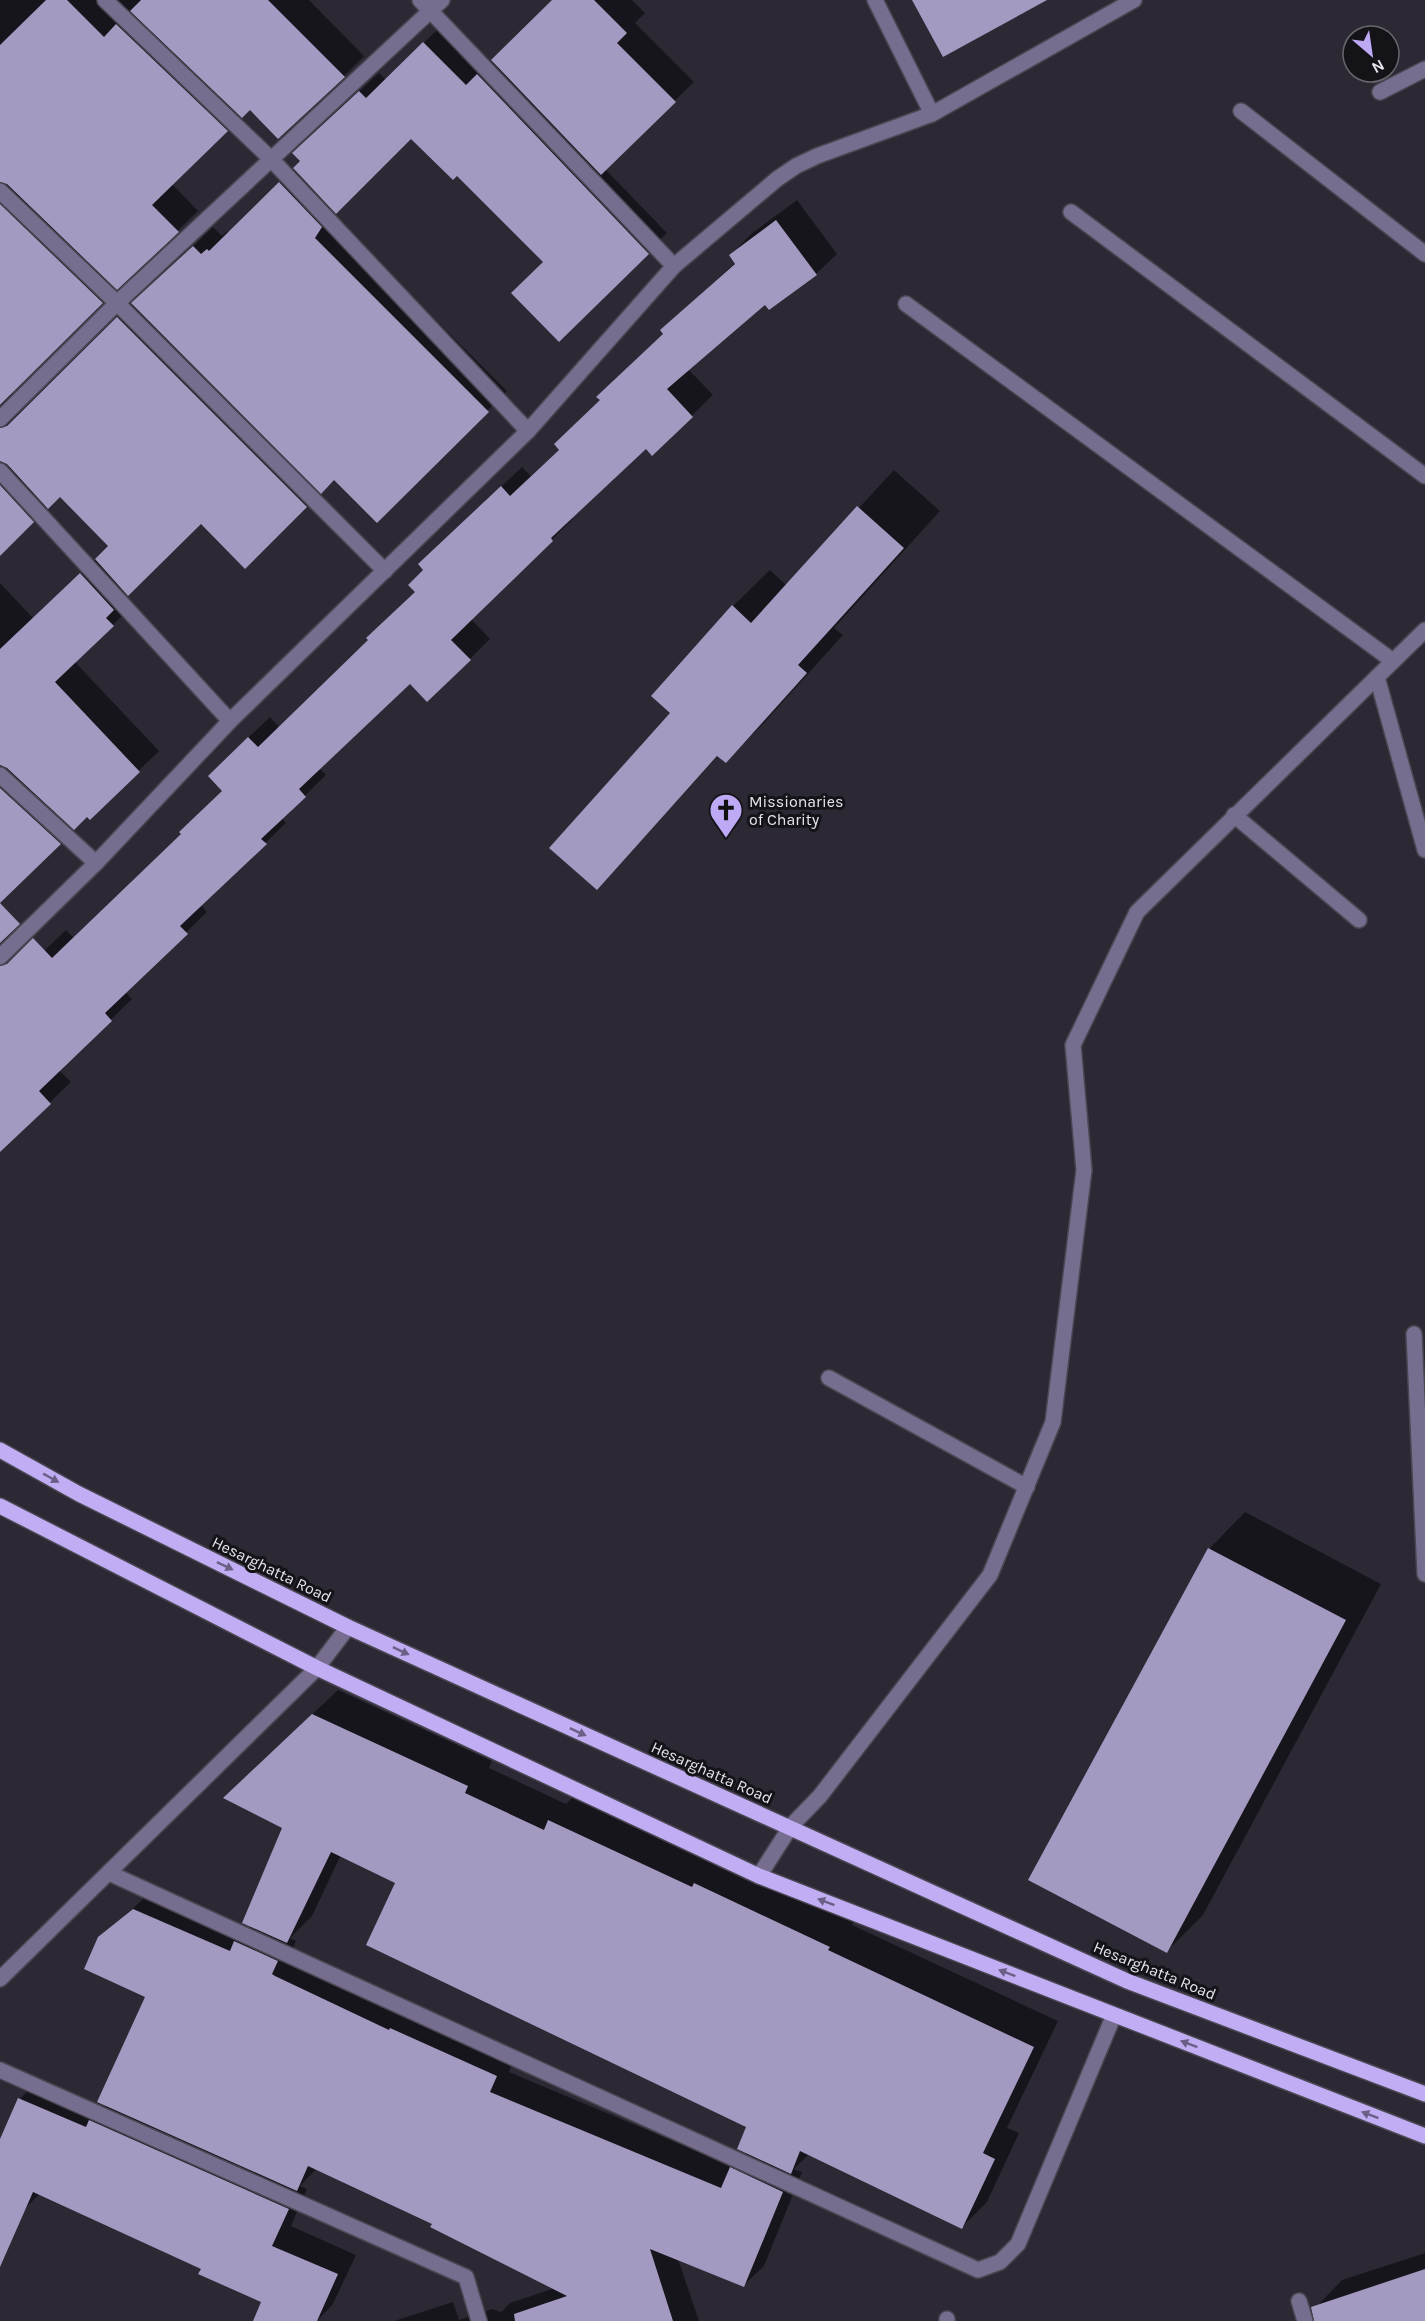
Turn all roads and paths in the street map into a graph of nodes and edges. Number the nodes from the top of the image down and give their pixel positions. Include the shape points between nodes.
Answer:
1 (105, 0) edge
2 (875, 0) edge
3 (1134, 0) edge
4 (431, 3) edge
5 (1425, 69) edge
6 (1380, 92) dead end
7 (1241, 111) dead end
8 (932, 114) junction
9 (271, 159) junction
10 (0, 191) edge
11 (1071, 212) dead end
12 (1425, 254) edge
13 (674, 267) junction
14 (117, 303) junction
15 (906, 304) dead end
16 (0, 419) edge
17 (528, 431) junction
18 (0, 471) edge
19 (1425, 476) edge
20 (385, 571) junction
21 (1425, 630) edge
22 (1393, 661) junction
23 (1377, 676) junction
24 (230, 721) junction
25 (0, 775) edge
26 (1233, 815) junction
27 (1425, 850) edge
28 (96, 862) junction
29 (1359, 920) dead end
30 (0, 957) edge
31 (1414, 1334) dead end
32 (829, 1378) dead end
33 (0, 1450) edge
34 (1027, 1487) junction
35 (0, 1506) edge
36 (1425, 1574) edge
37 (348, 1627) junction
38 (317, 1668) junction
39 (791, 1827) junction
40 (109, 1873) junction
41 (759, 1876) junction
42 (0, 1979) edge
43 (1114, 2015) junction
44 (0, 2070) edge
45 (1425, 2094) edge
46 (1425, 2136) edge
47 (1299, 2301) dead end
48 (479, 2321) edge
49 (1305, 2321) edge

1 - 9 street
2 - 8 street
3 - 8 street
4 - 9 street
4 - 13 street
5 - 6 street
7 - 12 street
8 - 13 street via 796,166
9 - 14 street
9 - 17 street
10 - 14 street
11 - 19 street
13 - 17 street
14 - 16 street
14 - 20 street
15 - 22 street
17 - 20 street
18 - 24 street
20 - 24 street
21 - 22 street
22 - 23 street
23 - 26 street
23 - 27 street
24 - 28 street
25 - 28 street
26 - 29 street
26 - 34 street via 1137,912 1073,1045 1084,1170 1053,1422
28 - 30 street
31 - 36 street
32 - 34 street
33 -> 37 main road, Hesarghatta Road via 79,1494
34 - 39 street via 990,1575 820,1796
35 - 38 main road
37 - 38 street
37 -> 39 main road, Hesarghatta Road
38 - 40 street
38 - 41 main road
39 - 41 street
39 - 45 main road, Hesarghatta Road via 1127,1981
40 - 42 street
40 - 43 street via 978,2270 1000,2262 1018,2244
43 -> 41 main road
46 -> 43 main road
44 - 48 street via 466,2277
47 - 49 street

